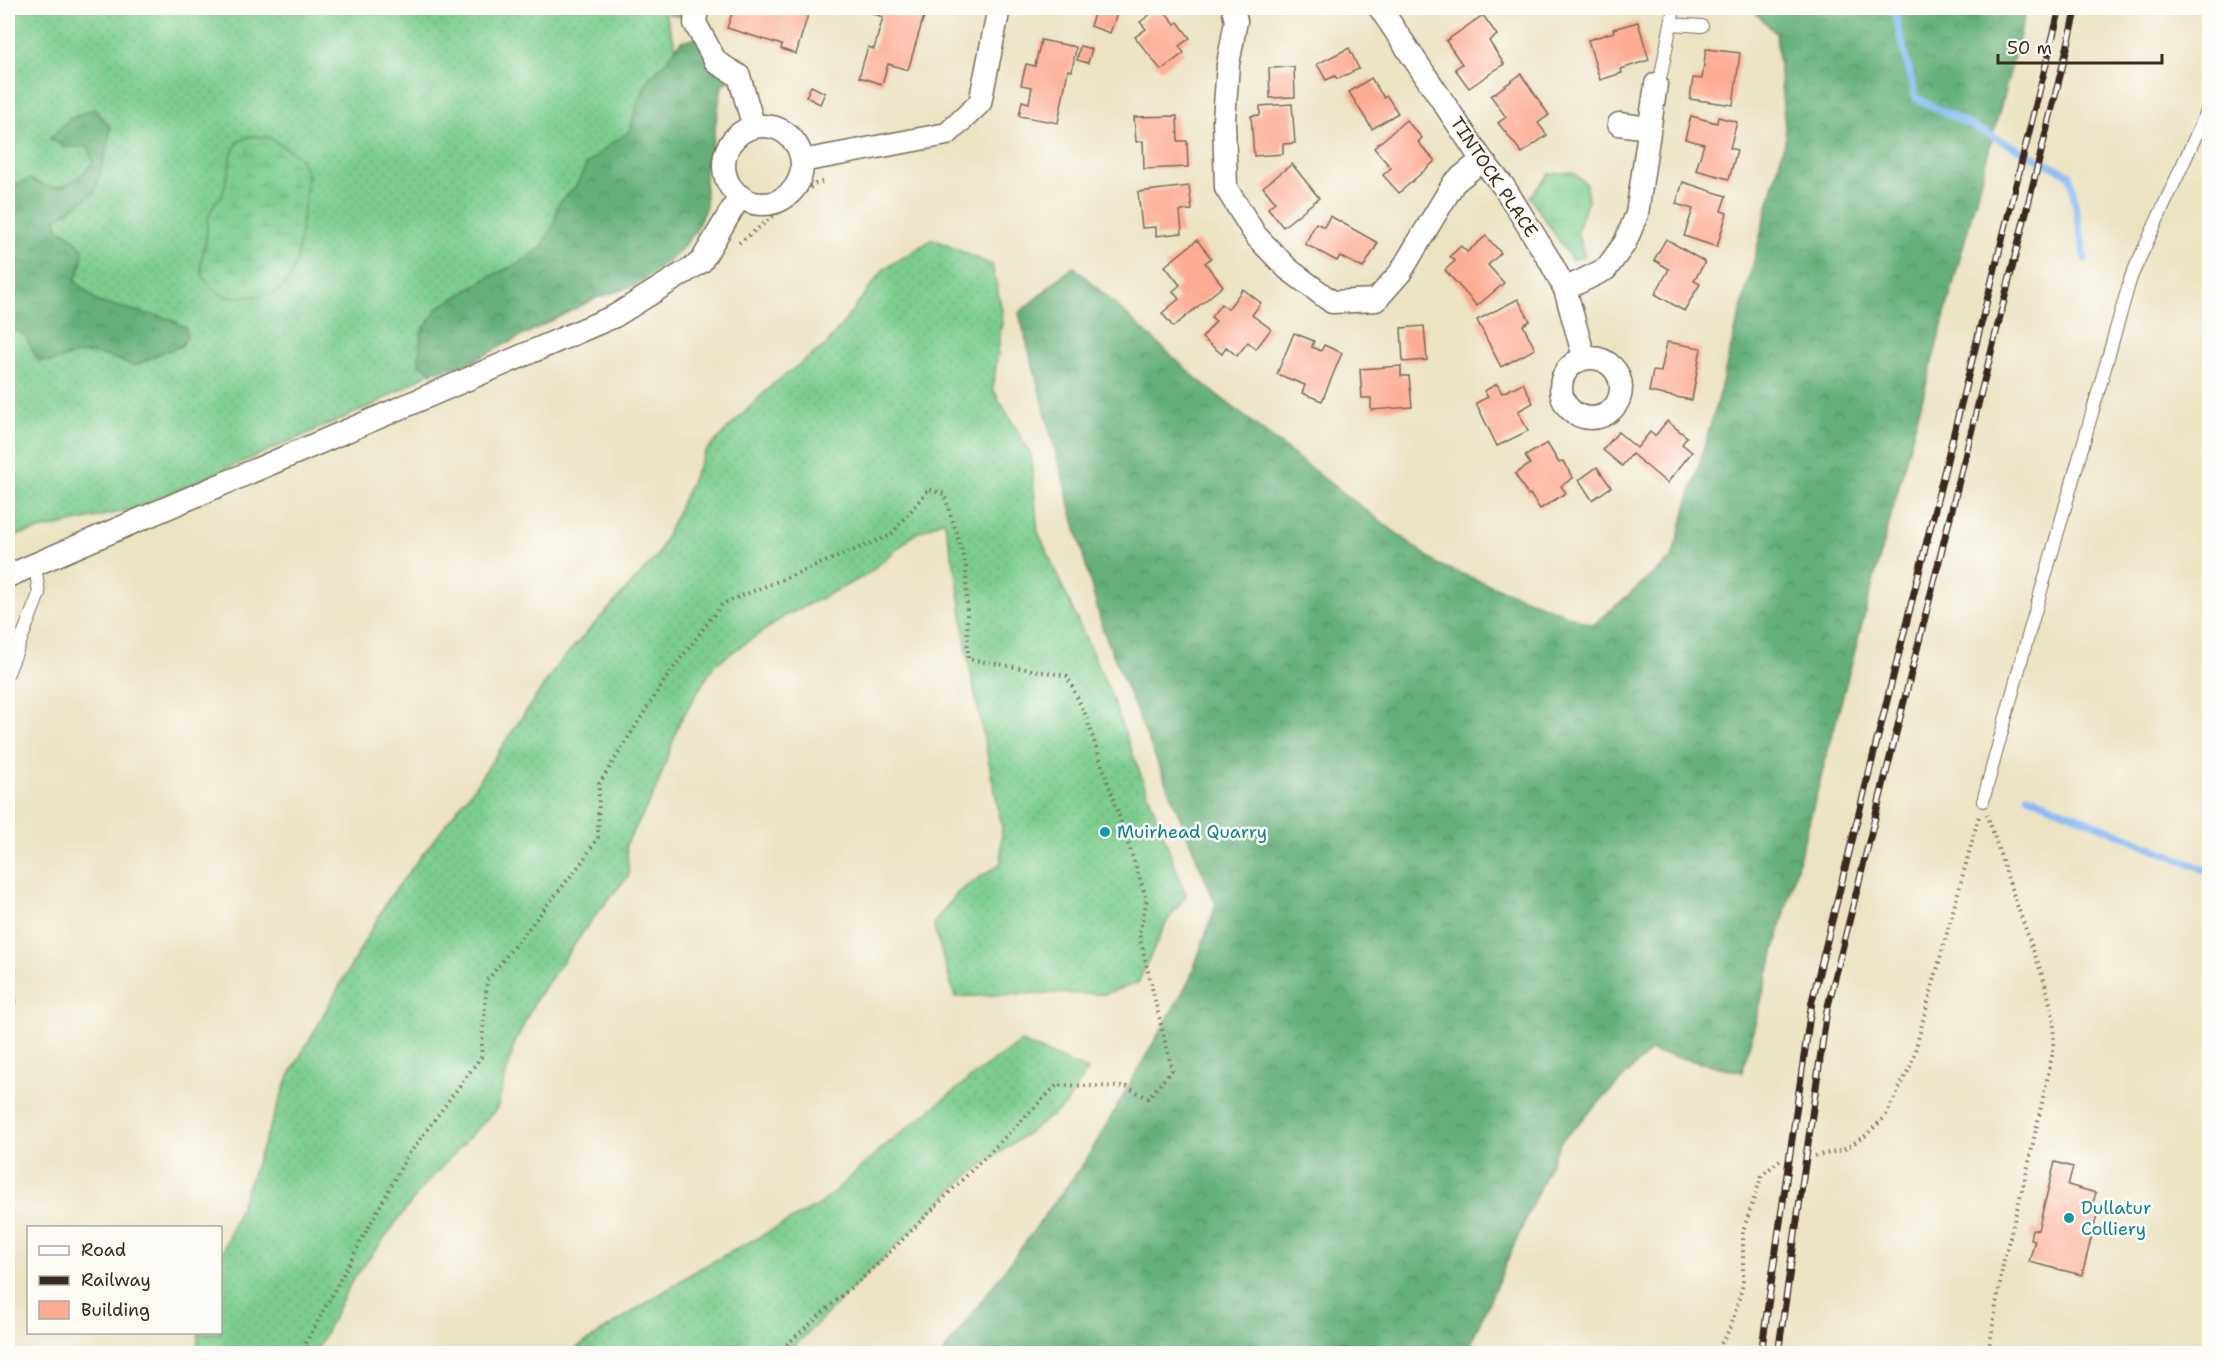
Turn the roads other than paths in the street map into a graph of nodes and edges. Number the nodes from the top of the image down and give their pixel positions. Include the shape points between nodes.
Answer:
1 (697, 8) edge
2 (999, 8) edge
3 (1233, 8) edge
4 (1380, 8) edge
5 (1674, 8) edge
6 (1671, 24) junction
7 (1702, 26) dead end
8 (1656, 84) joint
9 (2210, 105) edge
10 (1619, 124) dead end
11 (754, 127) junction
12 (1649, 128) junction
13 (1482, 160) junction
14 (802, 161) junction
15 (740, 196) junction
16 (1565, 289) junction
17 (1584, 357) dead end
18 (35, 564) junction
19 (8, 576) edge
20 (8, 673) edge
21 (1983, 801) road end

1 - 11 street via 695,23 716,62 739,76
2 - 14 street via 980,103 948,134
3 - 13 street via 1236,21 1224,120 1226,188 1256,236 1288,269 1332,302 1376,300 1400,273 1454,183
4 - 13 street, TINTOCK PLACE
5 - 6 lane
6 - 7 lane
6 - 8 lane
8 - 12 street
9 - 21 lane via 2131,278
10 - 12 street
11 - 14 street via 773,127 787,134
11 - 15 street via 737,135 724,160 724,173
12 - 16 street via 1637,214 1625,243 1606,269
13 - 16 street, TINTOCK PLACE via 1509,196
14 - 15 street via 795,186 788,194 759,204
15 - 18 street via 701,262 615,316
16 - 17 street, TINTOCK PLACE
18 - 19 street
18 - 20 lane via 39,594

